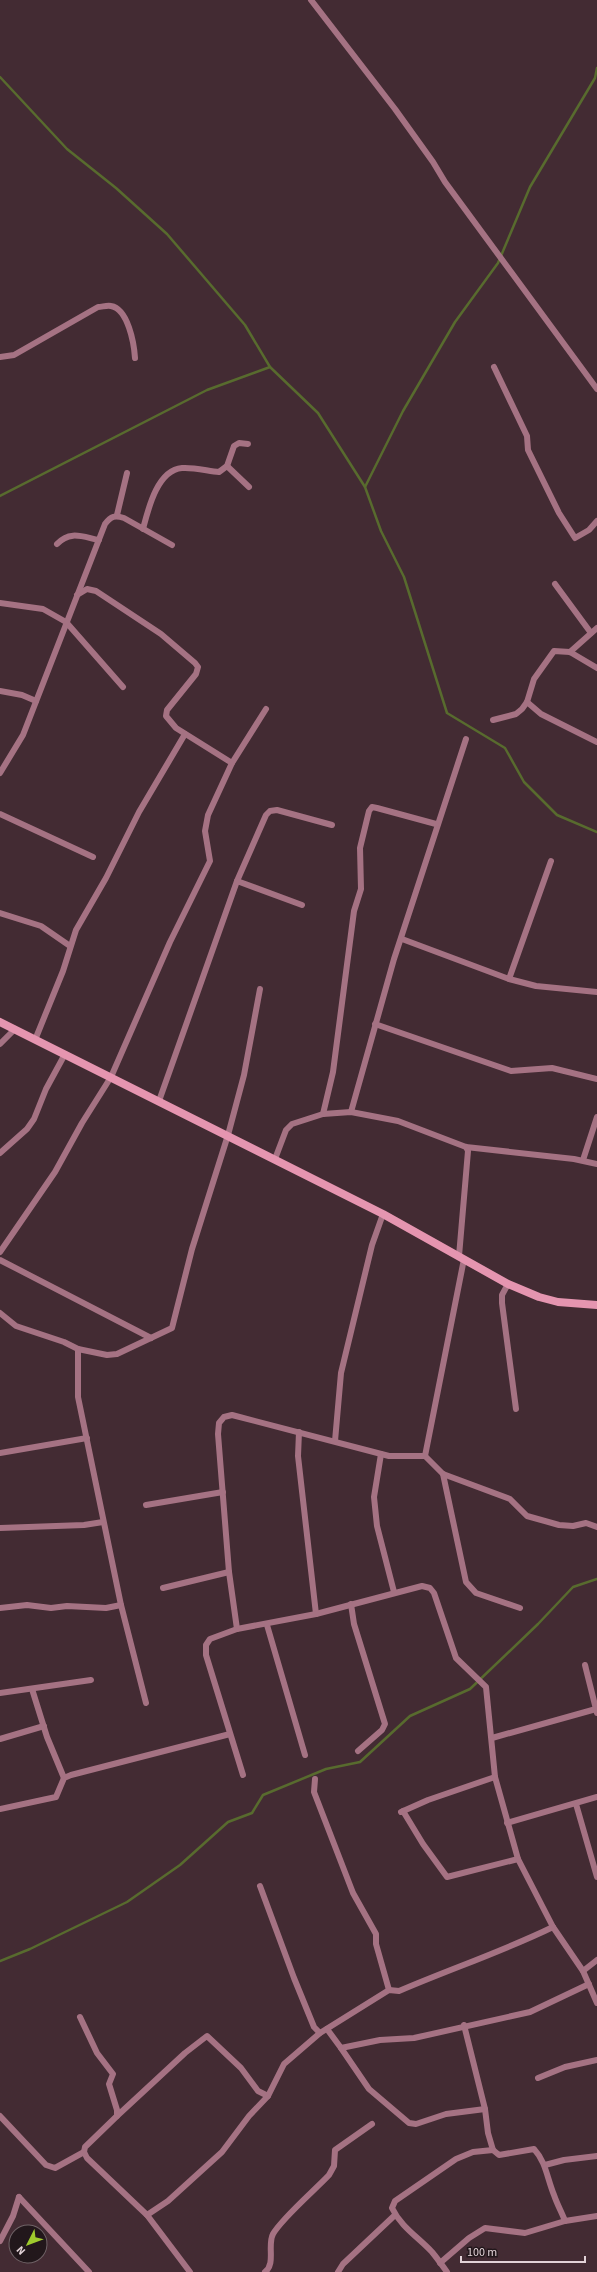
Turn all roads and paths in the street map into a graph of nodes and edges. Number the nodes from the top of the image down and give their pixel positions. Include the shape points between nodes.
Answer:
1 (311, 0) edge
2 (0, 357) edge
3 (135, 358) dead end
4 (494, 367) dead end
5 (597, 389) edge
6 (248, 444) dead end
7 (227, 466) junction
8 (127, 473) dead end
9 (249, 487) dead end
10 (117, 515) junction
11 (597, 521) edge
12 (143, 528) junction
13 (99, 540) junction
14 (57, 544) dead end
15 (172, 545) dead end
16 (555, 584) dead end
17 (77, 595) junction
18 (0, 603) edge
19 (66, 622) junction
20 (597, 628) edge
21 (591, 633) junction
22 (570, 652) junction
23 (597, 668) edge
24 (123, 687) dead end
25 (0, 691) edge
26 (36, 701) junction
27 (527, 702) junction
28 (266, 709) dead end
29 (493, 720) dead end
30 (185, 734) junction
31 (466, 739) dead end
32 (597, 742) edge
33 (232, 762) junction
34 (0, 773) edge
35 (0, 814) edge
36 (436, 824) junction
37 (332, 825) dead end
38 (93, 857) dead end
39 (551, 861) dead end
40 (236, 881) junction
41 (302, 905) dead end
42 (0, 912) edge
43 (402, 939) junction
44 (70, 946) junction
45 (509, 979) junction
46 (260, 989) dead end
47 (597, 992) edge
48 (0, 1022) edge
49 (375, 1024) junction
50 (15, 1029) junction
51 (36, 1040) junction
52 (0, 1044) edge
53 (65, 1054) junction
54 (111, 1077) junction
55 (597, 1079) edge
56 (159, 1101) junction
57 (351, 1112) junction
58 (324, 1114) junction
59 (597, 1117) edge
60 (228, 1135) junction
61 (466, 1147) junction
62 (0, 1153) edge
63 (275, 1159) junction
64 (583, 1160) junction
65 (597, 1164) edge
66 (383, 1214) junction
67 (0, 1252) edge
68 (462, 1257) junction
69 (0, 1260) edge
70 (508, 1284) junction
71 (597, 1305) edge
72 (0, 1313) edge
73 (151, 1338) junction
74 (78, 1349) junction
75 (516, 1409) dead end
76 (299, 1432) junction
77 (87, 1438) junction
78 (335, 1441) junction
79 (0, 1453) edge
80 (381, 1454) junction
81 (425, 1456) junction
82 (443, 1474) junction
83 (223, 1492) junction
84 (146, 1506) dead end
85 (103, 1522) junction
86 (597, 1527) edge
87 (0, 1528) edge
88 (229, 1572) junction
89 (163, 1588) dead end
90 (394, 1592) junction
91 (351, 1604) junction
92 (121, 1605) junction
93 (0, 1608) edge
94 (520, 1608) dead end
95 (316, 1614) junction
96 (267, 1625) junction
97 (237, 1629) junction
98 (585, 1665) dead end
99 (91, 1680) dead end
100 (32, 1689) junction
101 (594, 1689) edge
102 (0, 1693) edge
103 (146, 1703) dead end
104 (596, 1711) edge
105 (44, 1726) junction
106 (230, 1734) junction
107 (492, 1738) junction
108 (0, 1739) edge
109 (358, 1751) dead end
110 (305, 1754) dead end
111 (243, 1775) dead end
112 (495, 1777) junction
113 (64, 1778) junction
114 (315, 1779) dead end
115 (597, 1797) edge
116 (576, 1804) junction
117 (0, 1810) edge
118 (507, 1823) junction
119 (518, 1859) junction
120 (597, 1877) edge
121 (260, 1886) dead end
122 (554, 1927) junction
123 (597, 1960) edge
124 (583, 1971) junction
125 (589, 1984) junction
126 (388, 1990) junction
127 (597, 2003) edge
128 (80, 2017) dead end
129 (464, 2025) junction
130 (327, 2030) junction
131 (320, 2033) junction
132 (341, 2048) junction
133 (597, 2060) edge
134 (538, 2078) dead end
135 (268, 2096) junction
136 (485, 2109) junction
137 (0, 2116) edge
138 (117, 2116) junction
139 (372, 2124) dead end
140 (493, 2150) junction
141 (84, 2152) junction
142 (597, 2156) edge
143 (545, 2166) junction
144 (147, 2215) junction
145 (395, 2215) junction
146 (597, 2216) edge
147 (565, 2221) junction
148 (0, 2241) edge
149 (440, 2263) junction
150 (89, 2272) edge
151 (190, 2272) edge
152 (265, 2272) edge
153 (338, 2272) edge
154 (447, 2272) edge

1 - 5 street via 395,109 433,162 444,182
2 - 3 street via 14,355 98,307 110,306 118,309 127,324 133,337
4 - 11 street via 527,436 528,450 559,513 575,538 589,530
6 - 7 street via 239,443 234,446
7 - 9 street
7 - 12 street via 219,472 182,468 168,475 152,499
8 - 10 street
10 - 12 street
10 - 13 street via 110,517
12 - 15 street
13 - 14 street via 74,535 64,537
13 - 17 street
16 - 21 street
17 - 19 street
17 - 30 street via 87,589 96,590 161,634 195,663 198,667 196,674 165,712 168,720
18 - 19 street via 43,609
19 - 24 street
19 - 26 street
20 - 21 street
21 - 22 street
22 - 23 street
22 - 27 street via 558,650 550,656 534,679
25 - 26 street via 22,695
26 - 34 street via 23,735
27 - 29 street via 516,714
27 - 32 street via 541,714
28 - 33 street
30 - 33 street
30 - 44 street via 139,812
31 - 36 street
33 - 54 street via 206,824 210,862 170,942
35 - 38 street
36 - 43 street
36 - 58 street via 372,807 369,811 360,848 361,889 354,911 333,1072
37 - 40 street via 277,810 270,811
39 - 45 street
40 - 41 street
40 - 56 street
42 - 44 street via 41,926
43 - 45 street
43 - 49 street
44 - 51 street
45 - 47 street via 536,986
46 - 60 street via 244,1075
48 - 50 main road
49 - 55 street via 511,1071 552,1068
49 - 57 street
50 - 51 main road
50 - 52 street
51 - 53 main road
53 - 54 main road
53 - 62 street via 46,1089 34,1119
54 - 56 main road
54 - 67 street via 55,1172
56 - 60 main road
57 - 58 street
57 - 61 street via 398,1121
58 - 63 street via 292,1124 286,1130
59 - 64 street
60 - 63 main road
60 - 73 street via 192,1249 172,1328
61 - 64 street
61 - 68 street via 468,1151
63 - 66 main road
64 - 65 street
66 - 68 main road
66 - 78 street via 372,1245 341,1373
68 - 70 main road
68 - 81 street
69 - 73 street
70 - 71 main road via 558,1302
70 - 75 street via 502,1295 502,1303
72 - 74 street via 16,1326
73 - 74 street via 117,1354 107,1355
74 - 77 street via 77,1389
76 - 78 street
76 - 83 street via 232,1415 224,1417 218,1434
76 - 95 street via 298,1456
77 - 79 street
77 - 85 street
78 - 80 street
80 - 81 street via 402,1458
80 - 90 street via 374,1497 376,1526
81 - 82 street
82 - 86 street via 510,1500 527,1516 559,1525 573,1526 586,1523
82 - 94 street via 466,1582 476,1593
83 - 84 street
83 - 88 street
85 - 87 street
85 - 92 street
88 - 89 street
88 - 97 street
90 - 91 street
90 - 107 street via 422,1586 430,1588 434,1593 456,1658 486,1687
91 - 95 street
91 - 109 street via 354,1624 385,1724 382,1730
92 - 93 street via 106,1608 46,1608 27,1605
92 - 103 street
95 - 96 street
96 - 97 street
96 - 110 street
97 - 106 street via 210,1639 206,1645 206,1655
98 - 101 street
99 - 100 street
100 - 102 street
100 - 105 street
101 - 104 street
104 - 107 street
105 - 108 street
105 - 113 street
106 - 111 street
106 - 113 street
107 - 112 street
112 - 118 street
112 - 119 street via 401,1812 447,1877
113 - 117 street via 56,1797
114 - 126 street via 314,1792 353,1892 376,1934 376,1944
115 - 116 street
116 - 118 street
116 - 120 street
118 - 119 street
119 - 122 street
121 - 131 street via 314,2027
122 - 124 street
122 - 126 street via 399,1990
123 - 124 street
124 - 125 street
125 - 127 street
125 - 129 street via 530,2012
126 - 130 street
128 - 138 street via 97,2053 113,2074 109,2084 118,2110
129 - 132 street via 414,2038 380,2040
129 - 136 street
130 - 131 street
130 - 132 street
131 - 135 street via 284,2064
132 - 136 street via 369,2089 409,2123 416,2124 446,2114
133 - 134 street via 565,2067
135 - 138 street via 258,2091 241,2068 208,2036 185,2053
135 - 144 street via 216,2157 168,2202
136 - 140 street
137 - 141 street via 46,2165 55,2168
138 - 141 street via 89,2142
139 - 152 street via 335,2150 334,2166 329,2175 276,2229 270,2244 270,2264
140 - 143 street via 499,2155 534,2149 541,2156
140 - 145 street via 473,2152 456,2159 395,2201 392,2208
141 - 144 street via 90,2163
142 - 143 street via 564,2160
143 - 147 street
144 - 151 street
145 - 149 street
145 - 153 street via 343,2264
146 - 147 street
147 - 149 street via 525,2233 485,2228
148 - 150 street via 13,2216 19,2197
149 - 154 street

